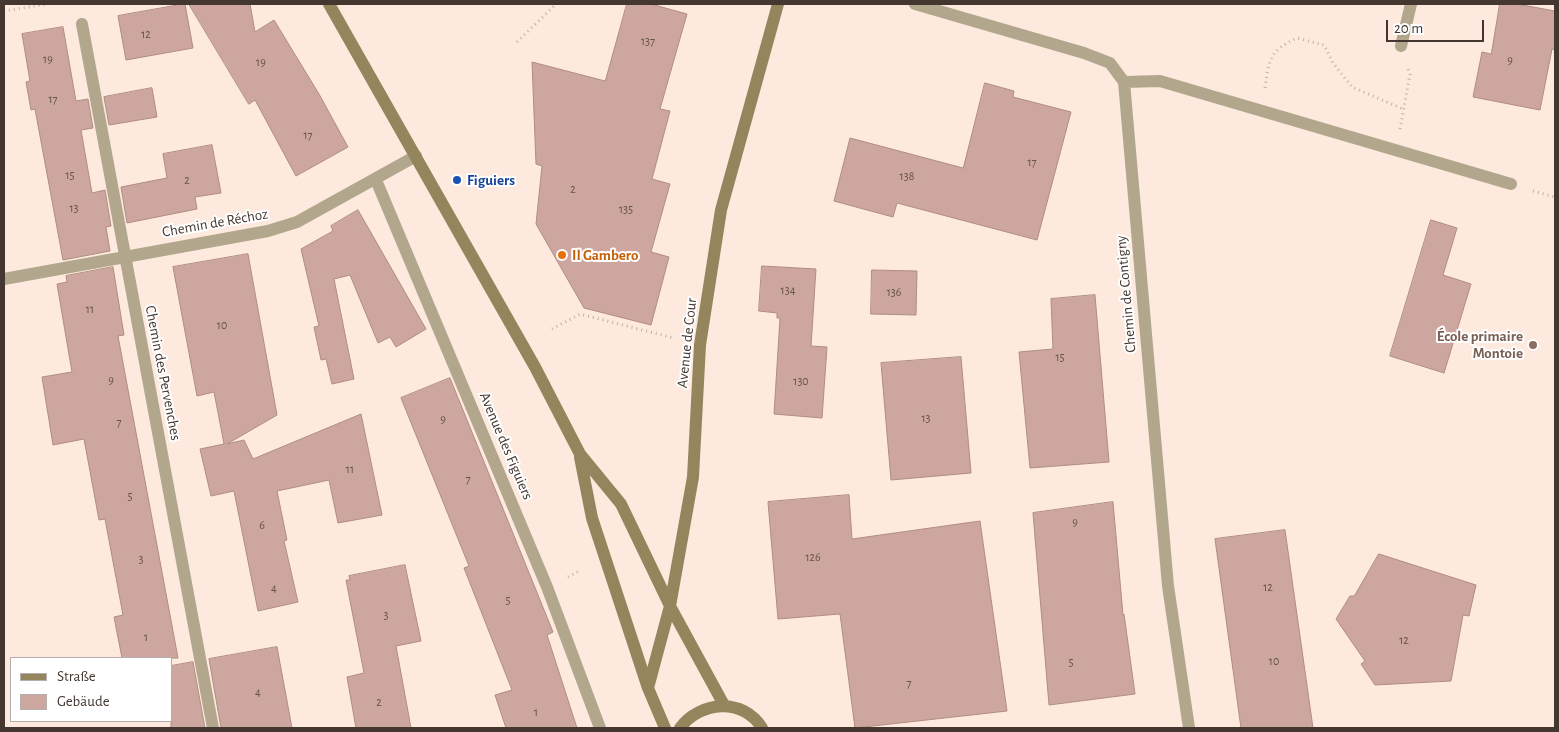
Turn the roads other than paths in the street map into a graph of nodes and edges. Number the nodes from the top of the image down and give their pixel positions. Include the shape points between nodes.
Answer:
1 (329, 4) edge
2 (778, 4) edge
3 (915, 4) edge
4 (1411, 4) edge
5 (82, 24) dead end
6 (1402, 46) road end
7 (1124, 82) junction
8 (416, 156) junction
9 (376, 180) junction
10 (1511, 184) dead end
11 (125, 256) junction
12 (4, 279) edge
13 (580, 454) junction
14 (670, 606) junction
15 (648, 688) junction
16 (724, 705) junction
17 (760, 725) edge
18 (213, 728) edge
19 (600, 728) edge
20 (666, 728) edge
21 (680, 728) edge
22 (771, 728) edge
23 (1189, 728) edge

1 - 8 street
2 - 14 street, Avenue de Cour via 721,210 700,345 693,477
3 - 7 street via 1084,53 1110,63
4 - 6 street
5 - 11 street, Chemin des Pervenches
7 - 10 street via 1160,81
7 - 23 street, Chemin de Contigny via 1168,586
8 - 9 street, Chemin de Réchoz
8 - 13 street via 535,367
9 - 11 street, Chemin de Réchoz via 290,224 268,231
9 - 19 street, Avenue des Figuiers via 547,587
11 - 12 street, Chemin de Réchoz
11 - 18 street, Chemin des Pervenches
13 - 14 street via 621,504
13 - 15 street via 592,518
14 - 15 street, Avenue de Cour
14 - 16 street
15 - 20 street
16 - 17 street via 740,709
16 - 21 street via 697,712
17 - 22 street

